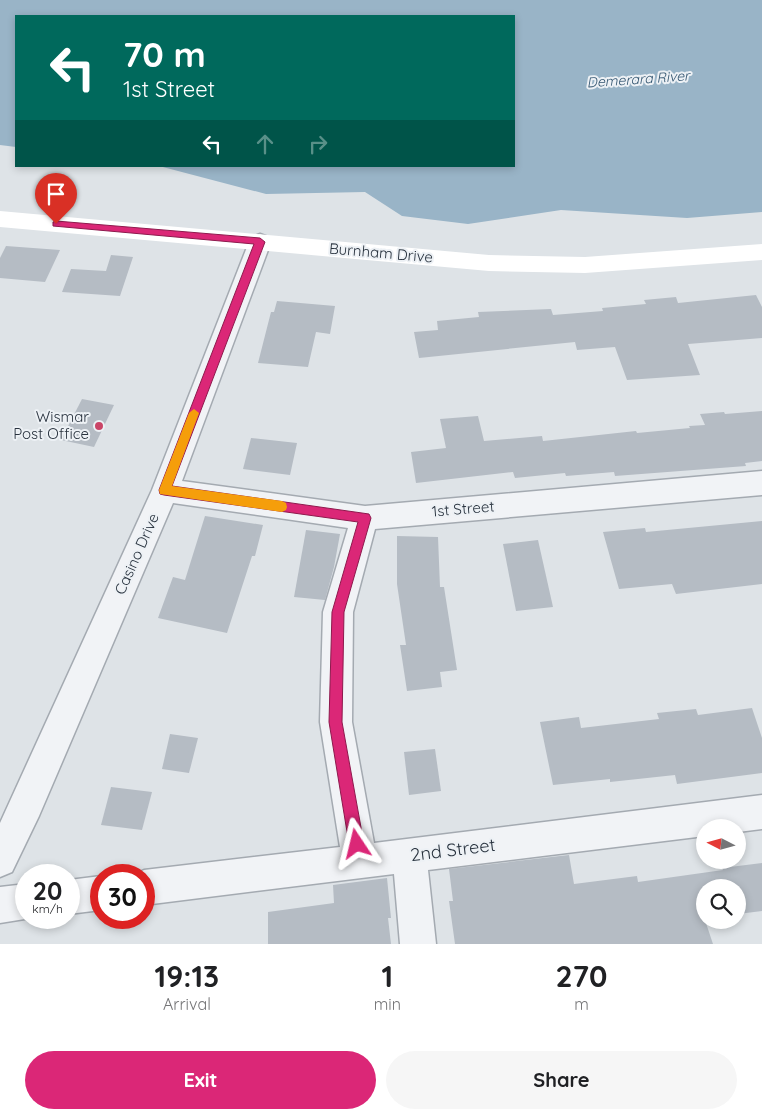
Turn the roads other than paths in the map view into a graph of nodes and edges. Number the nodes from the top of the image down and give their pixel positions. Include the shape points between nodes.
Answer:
1 (0, 219) edge
2 (260, 242) junction
3 (762, 252) edge
4 (762, 483) edge
5 (164, 490) junction
6 (365, 518) junction
7 (762, 812) edge
8 (409, 856) junction
9 (0, 860) edge
10 (360, 861) junction
11 (155, 887) edge
12 (15, 903) edge
13 (0, 905) edge
14 (418, 944) edge

1 - 2 street, Burnham Drive
2 - 3 street, Burnham Drive via 490,263 585,265
2 - 5 street, Casino Drive
4 - 6 street, 1st Street
5 - 6 street, 1st Street
5 - 9 street, Casino Drive
6 - 10 street via 338,612 336,722
7 - 8 street, 2nd Street
8 - 10 street, 2nd Street
8 - 14 street
10 - 11 street, 2nd Street
12 - 13 street

